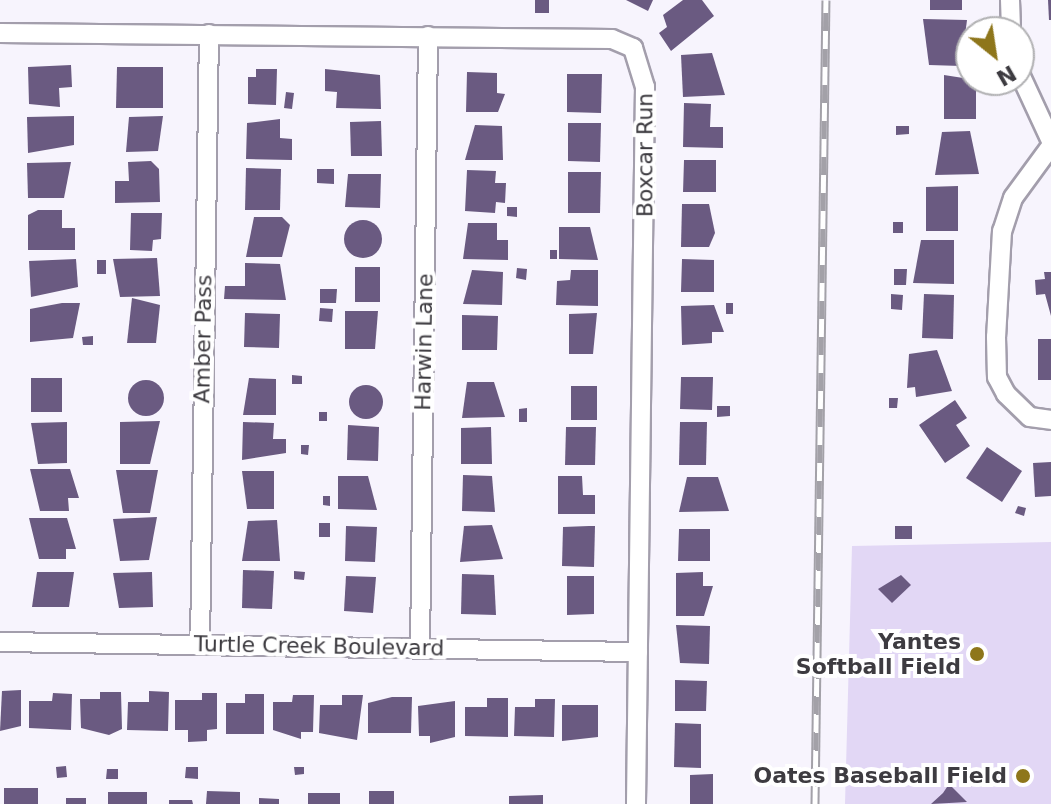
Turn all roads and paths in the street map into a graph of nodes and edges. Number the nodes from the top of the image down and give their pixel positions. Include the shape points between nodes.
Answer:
1 (0, 33) edge
2 (209, 34) junction
3 (428, 36) junction
4 (1030, 96) edge
5 (1051, 143) edge
6 (1051, 420) edge
7 (0, 642) edge
8 (200, 645) junction
9 (420, 648) junction
10 (638, 652) junction
11 (636, 804) edge

1 - 2 street, Boxcar Run
2 - 3 street, Boxcar Run
2 - 8 street, Amber Pass
3 - 9 street, Harwin Lane
3 - 10 street, Boxcar Run via 612,39 633,48 644,71
4 - 5 street
5 - 6 street via 1019,187 1002,231 997,377 1030,417
7 - 8 street, Turtle Creek Boulevard
8 - 9 street, Turtle Creek Boulevard
9 - 10 street, Turtle Creek Boulevard
10 - 11 street, Boxcar Run

